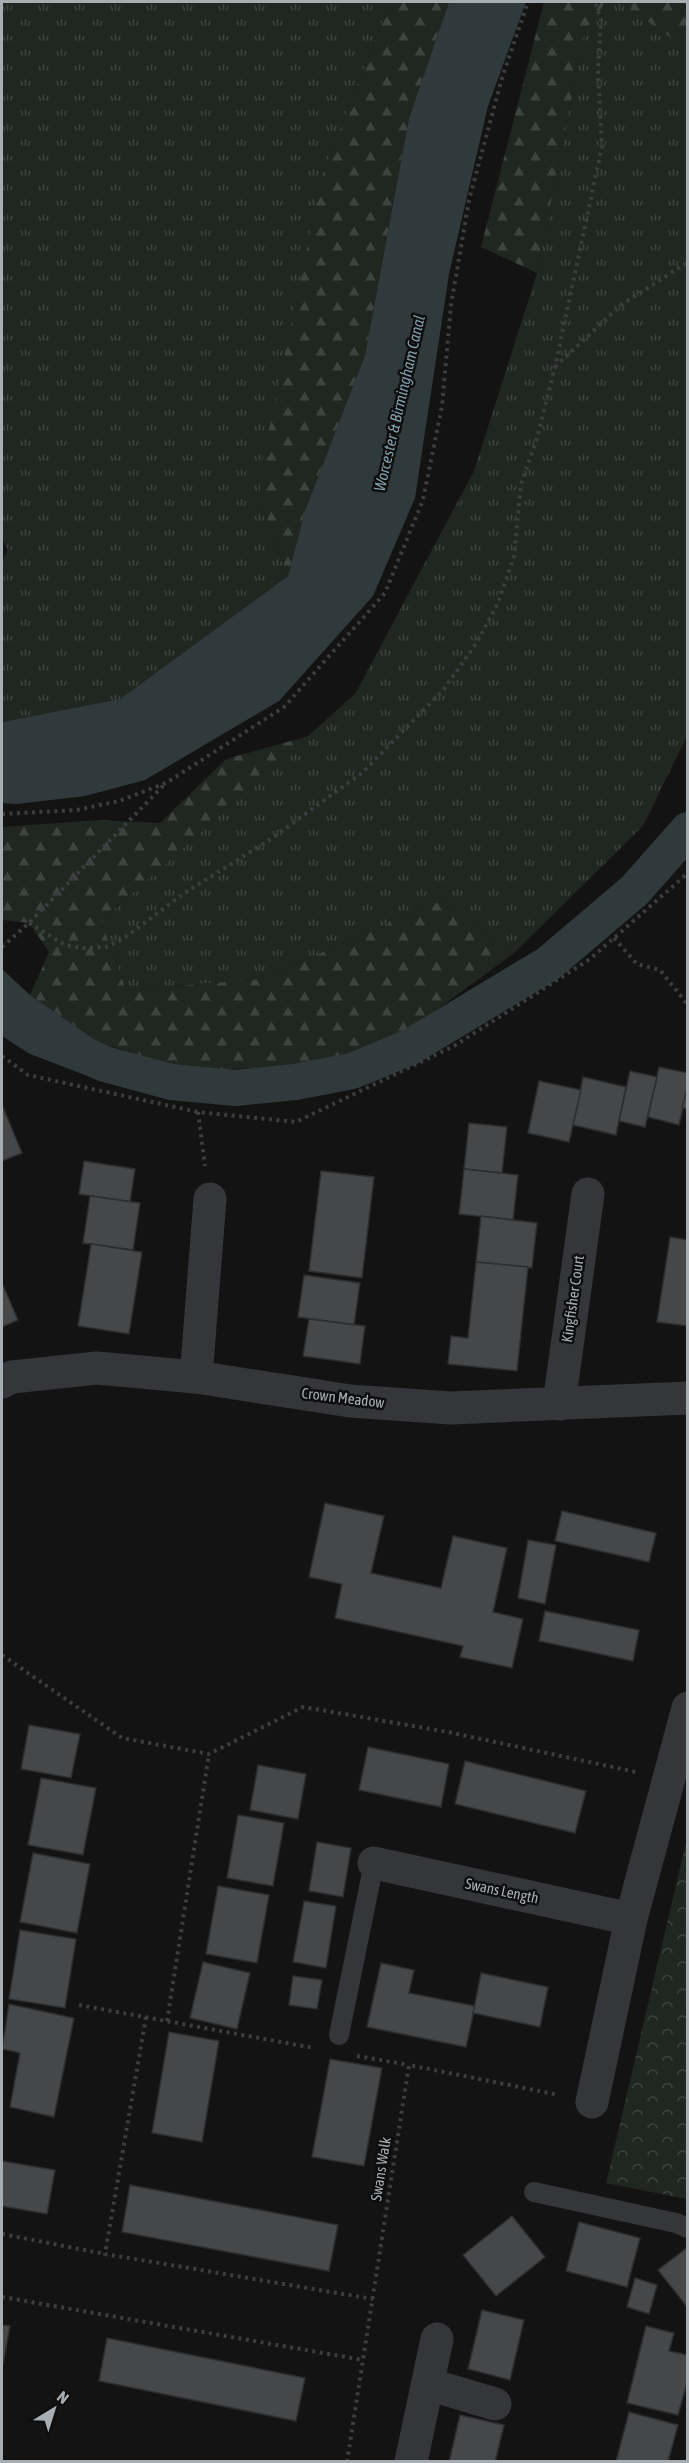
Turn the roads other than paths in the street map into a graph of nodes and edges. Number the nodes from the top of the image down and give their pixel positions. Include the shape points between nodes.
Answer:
1 (588, 1194) dead end
2 (210, 1199) road end
3 (196, 1377) junction
4 (2, 1382) edge
5 (687, 1398) edge
6 (559, 1404) junction
7 (687, 1708) edge
8 (374, 1863) joint
9 (631, 1919) junction
10 (339, 2035) dead end
11 (592, 2102) road end
12 (534, 2192) dead end
13 (687, 2228) edge
14 (437, 2339) dead end
15 (428, 2384) junction
16 (495, 2404) dead end
17 (411, 2462) edge

1 - 6 street, Kingfisher Court
2 - 3 street
3 - 4 street, Crown Meadow via 97,1368 12,1377
3 - 6 street, Crown Meadow via 362,1401 451,1408
5 - 6 street, Crown Meadow
7 - 9 street
8 - 9 street, Swans Length
8 - 10 lane
9 - 11 street
12 - 13 lane
14 - 15 street
15 - 16 street
15 - 17 street

